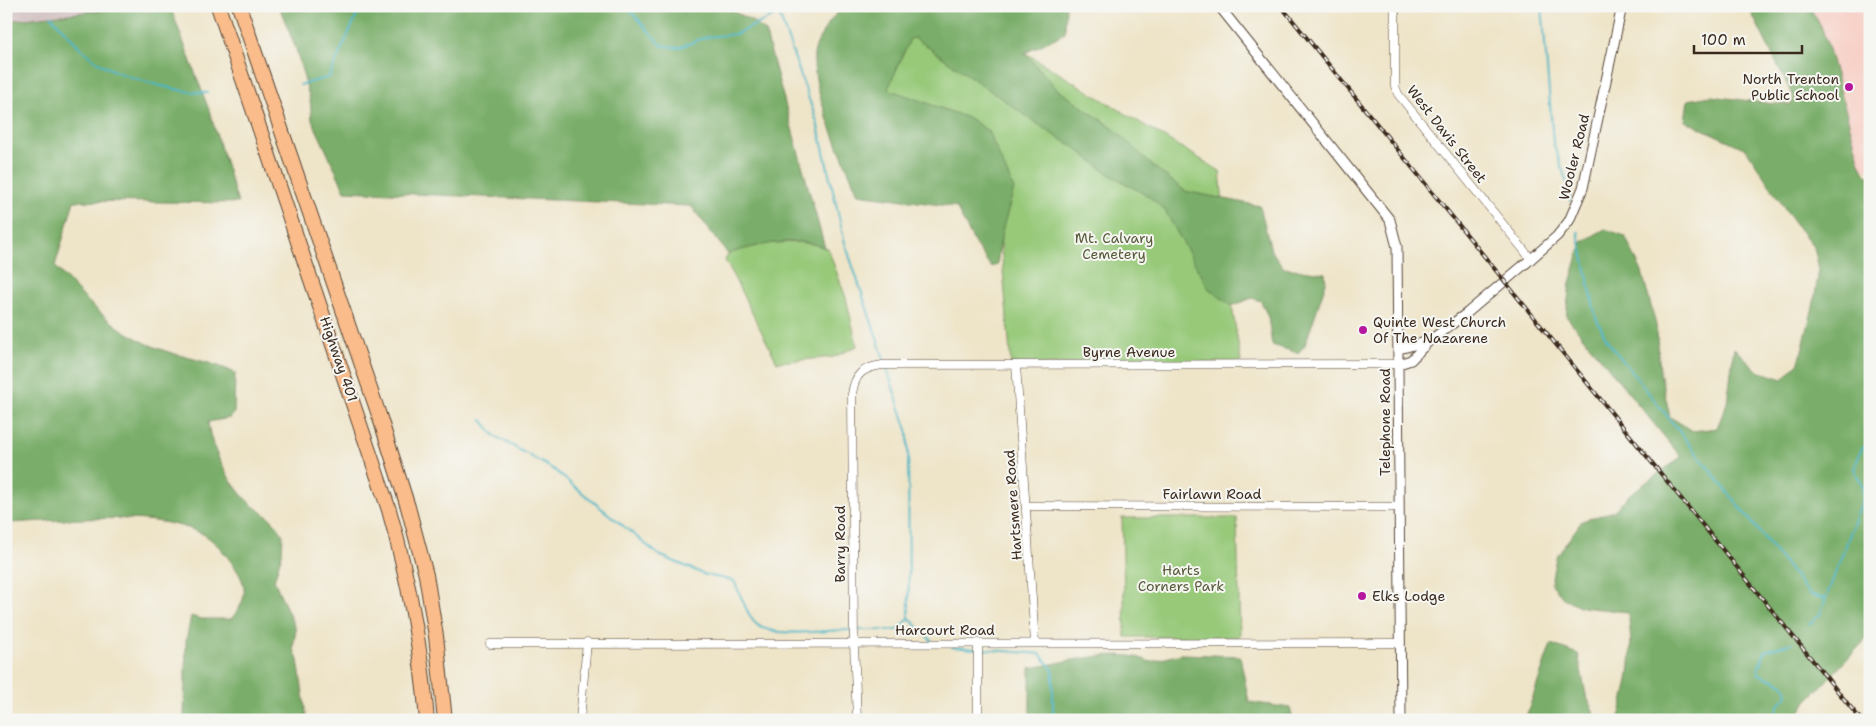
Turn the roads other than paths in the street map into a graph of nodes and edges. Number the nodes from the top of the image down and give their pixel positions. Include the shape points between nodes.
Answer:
1 (218, 6) edge
2 (239, 6) edge
3 (1219, 6) edge
4 (1395, 6) edge
5 (1622, 6) edge
6 (1531, 260) junction
7 (1429, 341) junction
8 (1399, 349) junction
9 (1399, 364) junction
10 (1016, 365) junction
11 (861, 371) joint
12 (1026, 506) junction
13 (1398, 507) junction
14 (587, 642) junction
15 (854, 643) junction
16 (978, 643) junction
17 (1035, 643) junction
18 (1399, 643) junction
19 (490, 644) dead end
20 (427, 720) edge
21 (445, 720) edge
22 (580, 720) edge
23 (857, 720) edge
24 (978, 720) edge
25 (1400, 720) edge

1 - 20 highway, Highway 401 via 389,510 406,570 418,636
2 - 21 highway, Highway 401 via 408,507 436,636
3 - 8 street, Telephone Road via 1390,220 1397,247
4 - 6 street, West Davis Street via 1395,86 1398,94
5 - 6 street, Wooler Road via 1583,188 1562,230
6 - 7 street, Wooler Road
7 - 8 street, Wooler Road
7 - 9 street, Wooler Road via 1411,360
8 - 9 street, Telephone Road
9 - 10 street, Byrne Avenue
9 - 13 street, Telephone Road
10 - 11 street, Byrne Avenue via 882,365
10 - 12 street, Hartsmere Road
11 - 15 street, Barry Road via 854,379 852,394
12 - 13 street, Fairlawn Road
12 - 17 street, Hartsmere Road
13 - 18 street, Telephone Road
14 - 15 street, Harcourt Road
14 - 19 street, Harcourt Road
14 - 22 street
15 - 16 street, Harcourt Road
15 - 23 street, Barry Road
16 - 17 street, Harcourt Road
16 - 24 street
17 - 18 street, Harcourt Road
18 - 25 street, Telephone Road

